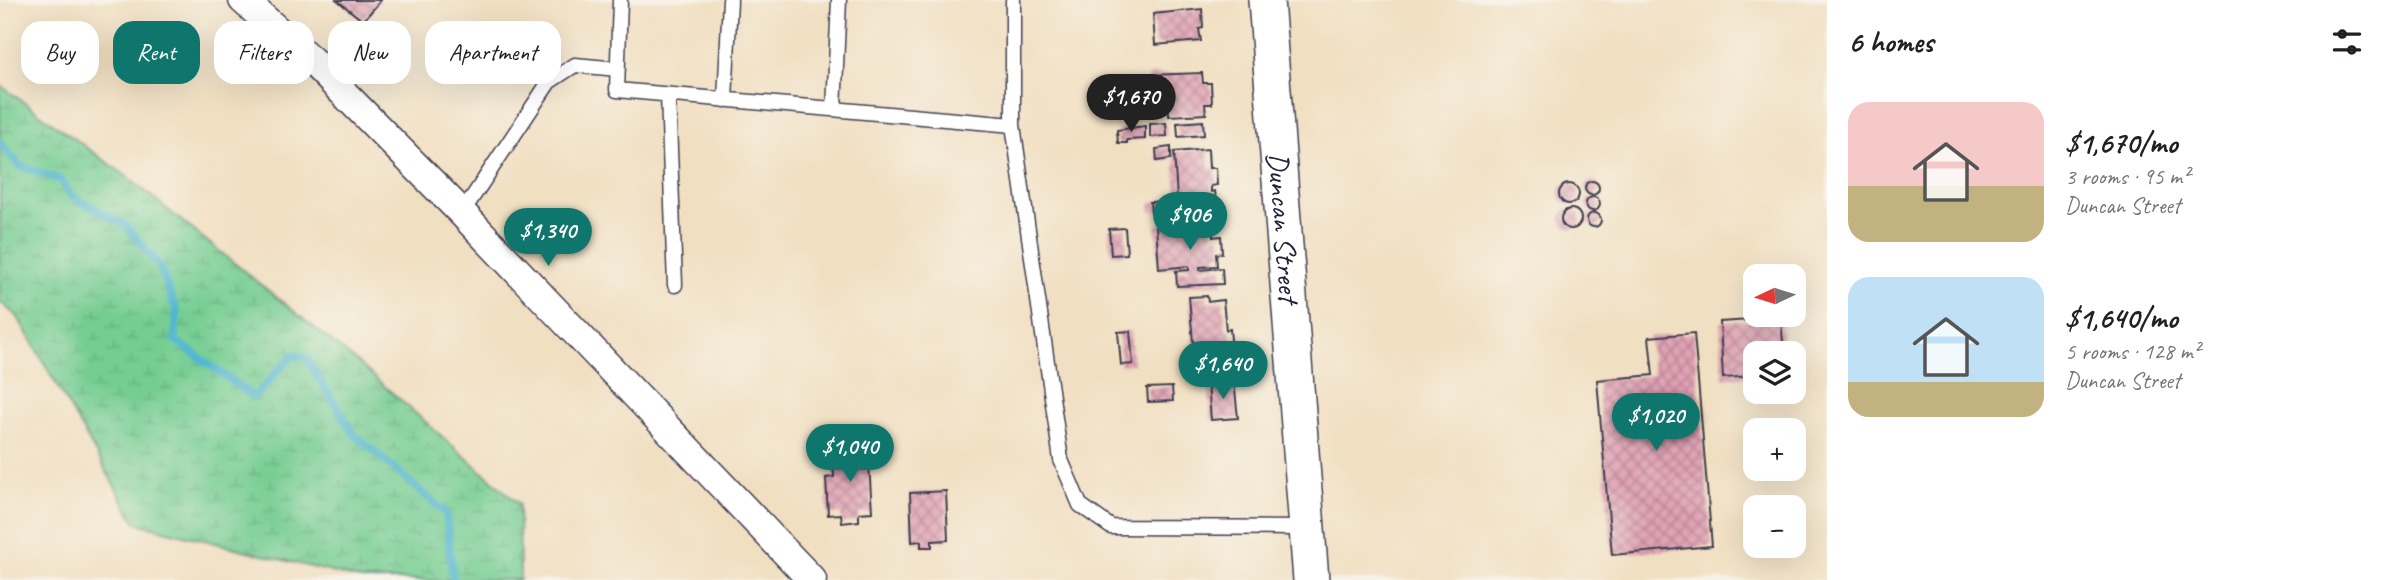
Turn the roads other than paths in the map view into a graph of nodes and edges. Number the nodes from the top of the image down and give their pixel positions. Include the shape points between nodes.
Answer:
1 (243, 0) edge
2 (620, 0) edge
3 (730, 0) edge
4 (839, 0) edge
5 (1013, 0) edge
6 (1266, 0) edge
7 (618, 69) junction
8 (668, 95) junction
9 (725, 100) junction
10 (834, 109) junction
11 (1013, 125) junction
12 (462, 213) junction
13 (675, 285) dead end
14 (1308, 528) junction
15 (812, 580) edge
16 (1311, 580) edge

1 - 12 street via 311,60
2 - 7 lane
3 - 9 lane
4 - 10 lane
5 - 11 lane
6 - 14 street, Duncan Street
7 - 8 lane via 617,90
7 - 12 lane via 576,65 548,82
8 - 9 lane
8 - 13 lane
9 - 10 lane
10 - 11 lane
11 - 14 lane via 1061,460 1080,505 1111,527
12 - 15 street
14 - 16 street, Duncan Street

